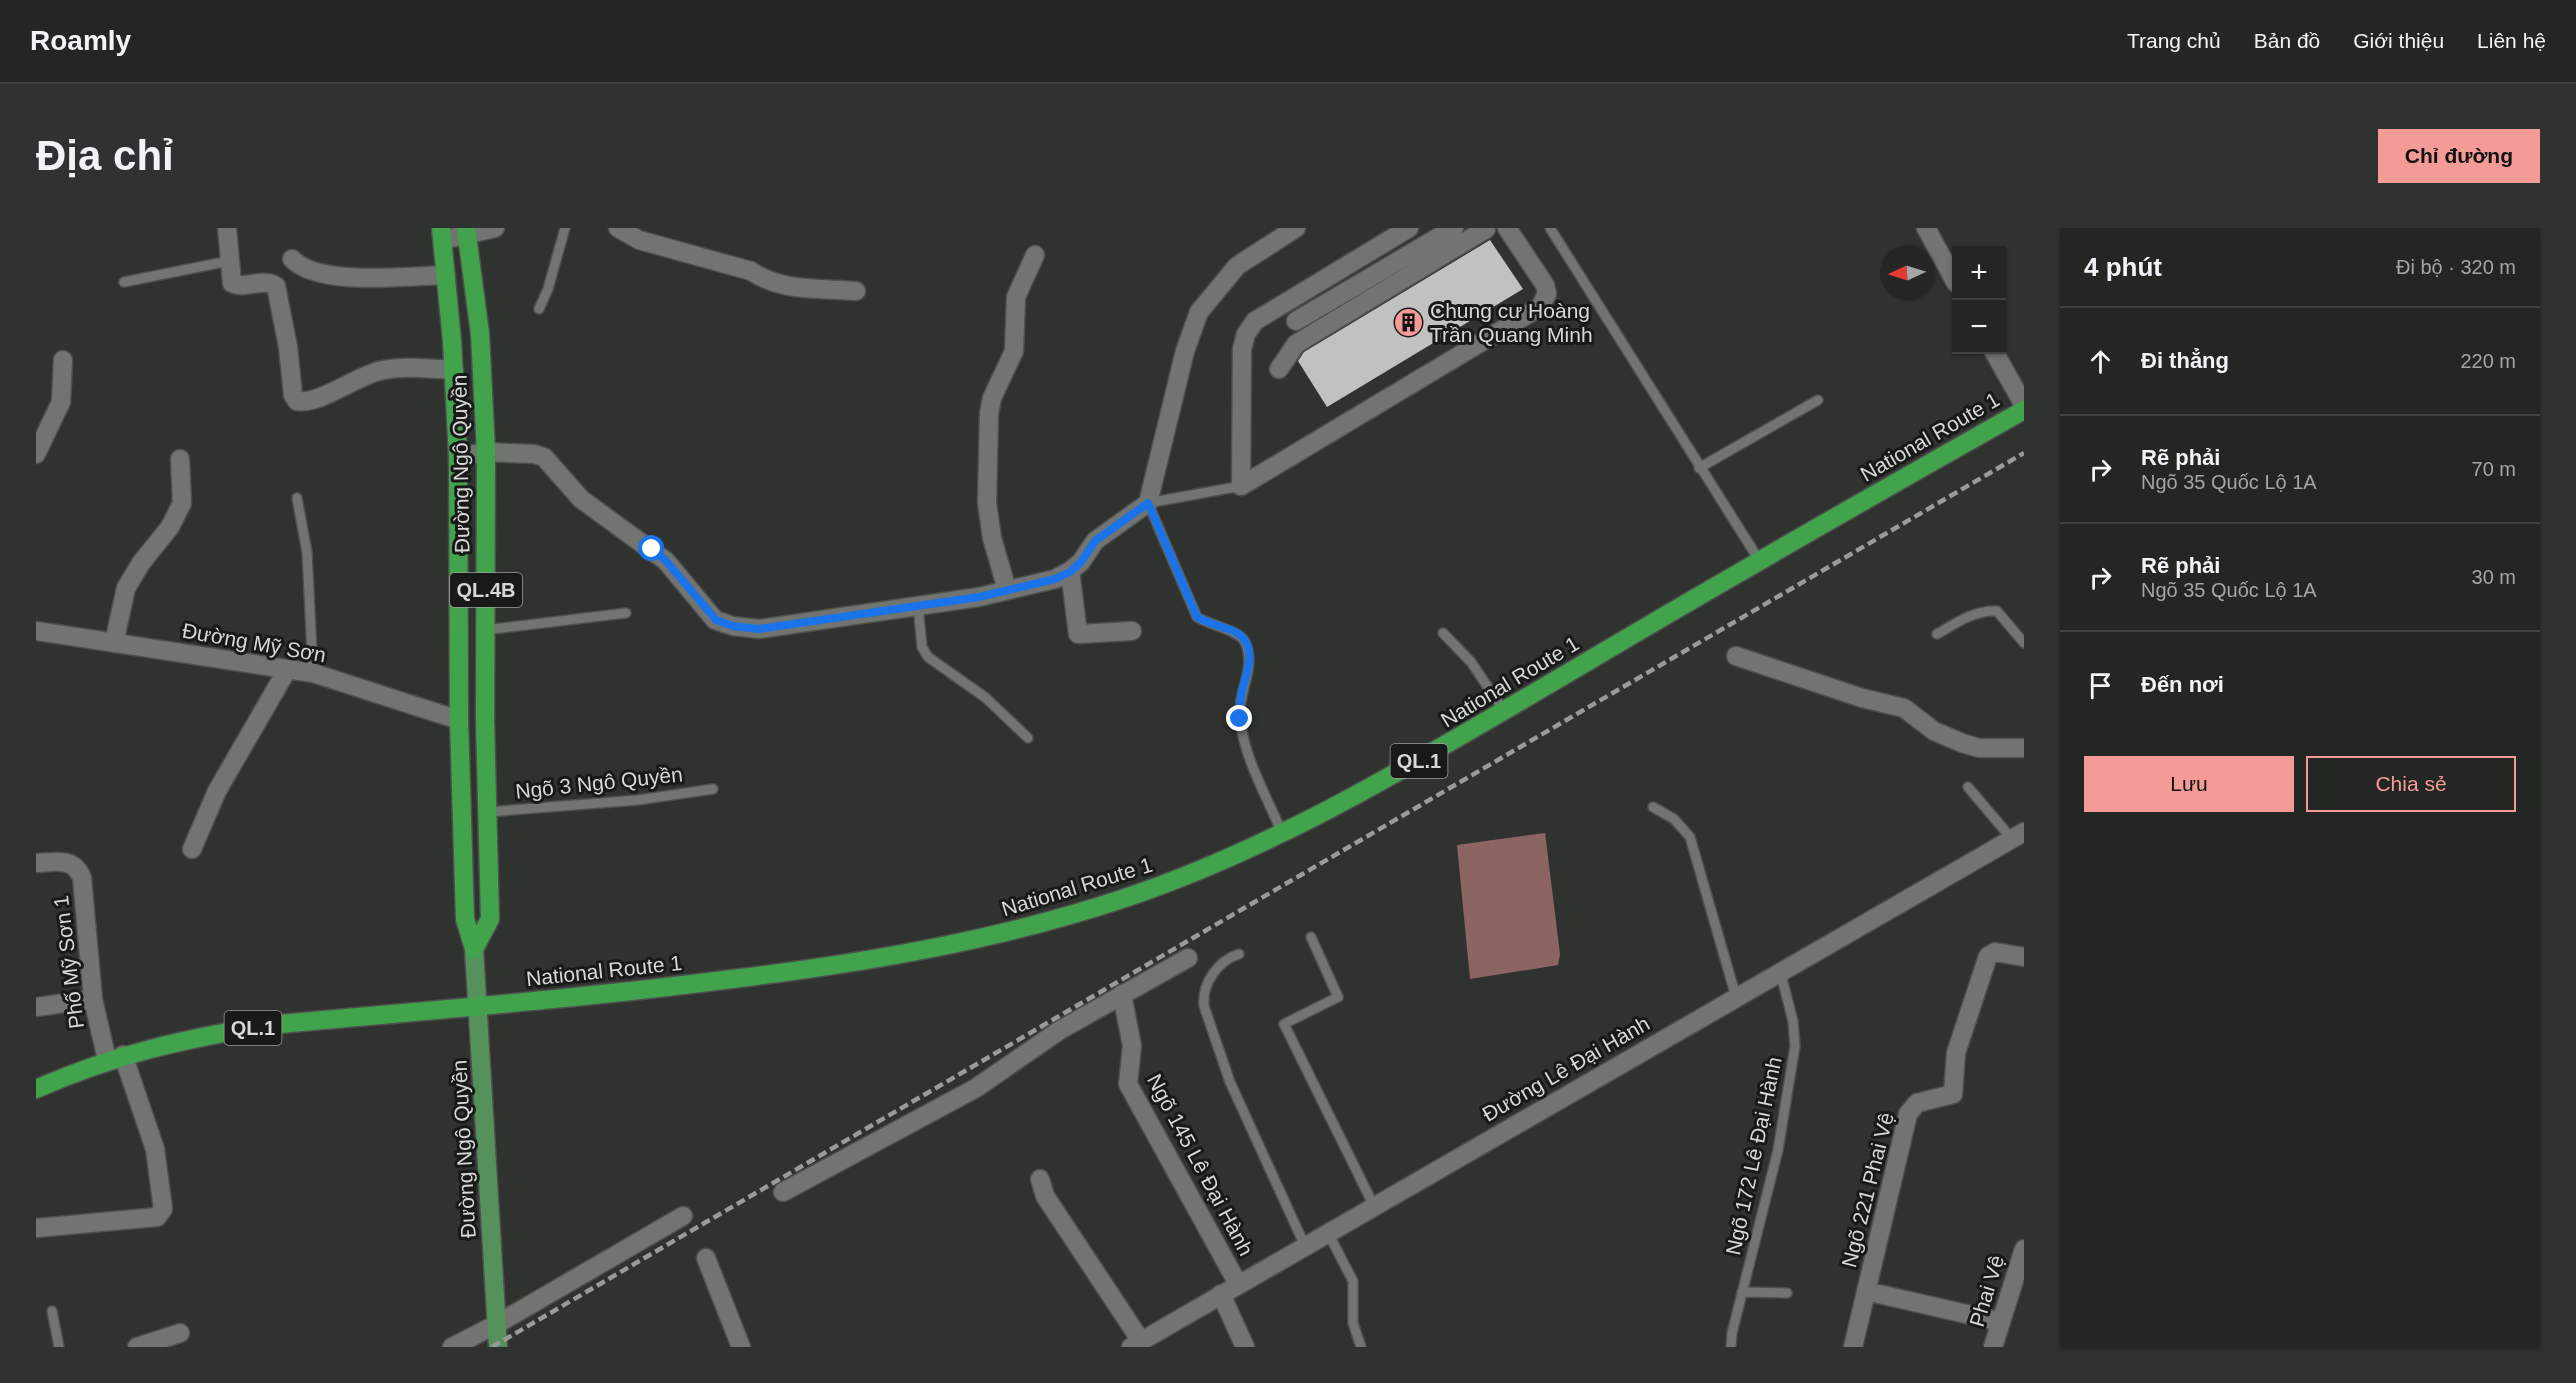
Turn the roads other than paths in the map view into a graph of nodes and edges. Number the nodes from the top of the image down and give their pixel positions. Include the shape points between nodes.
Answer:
1 (227, 228) edge
2 (495, 228) edge
3 (565, 228) edge
4 (618, 228) edge
5 (1296, 228) edge
6 (1411, 228) edge
7 (1454, 228) edge
8 (1507, 228) edge
9 (1550, 228) edge
10 (1926, 228) edge
11 (1486, 229) edge
12 (467, 231) edge
13 (442, 234) edge
14 (1268, 235) edge
15 (1369, 252) junction
16 (1428, 254) junction
17 (1035, 255) dead end
18 (292, 259) dead end
19 (229, 261) junction
20 (1380, 271) junction
21 (446, 275) junction
22 (1952, 277) edge
23 (124, 282) dead end
24 (1390, 288) junction
25 (856, 291) dead end
26 (1338, 296) junction
27 (1286, 302) junction
28 (539, 309) dead end
29 (1348, 313) junction
30 (1296, 321) junction
31 (1305, 339) junction
32 (1995, 354) edge
33 (63, 360) dead end
34 (1279, 369) dead end
35 (454, 370) junction
36 (1818, 400) dead end
37 (2024, 407) edge
38 (486, 452) junction
39 (36, 454) edge
40 (458, 457) junction
41 (180, 459) dead end
42 (1699, 468) junction
43 (1240, 486) junction
44 (297, 498) dead end
45 (1148, 503) junction
46 (1759, 560) junction
47 (1070, 572) junction
48 (1007, 590) junction
49 (918, 606) junction
50 (626, 613) dead end
51 (485, 630) junction
52 (1131, 631) dead end
53 (36, 632) edge
54 (1443, 633) dead end
55 (1937, 634) dead end
56 (114, 643) junction
57 (2024, 643) edge
58 (1736, 656) dead end
59 (287, 670) junction
60 (313, 673) junction
61 (1504, 711) junction
62 (459, 720) junction
63 (485, 720) junction
64 (1028, 738) dead end
65 (2024, 748) edge
66 (1968, 787) dead end
67 (713, 789) dead end
68 (1653, 807) dead end
69 (488, 812) junction
70 (1282, 832) junction
71 (2018, 835) edge
72 (192, 849) dead end
73 (36, 862) edge
74 (1311, 937) dead end
75 (474, 949) junction
76 (1239, 954) dead end
77 (2024, 957) edge
78 (1188, 958) dead end
79 (1780, 972) junction
80 (1122, 994) junction
81 (1736, 997) junction
82 (93, 999) junction
83 (477, 1006) junction
84 (36, 1007) edge
85 (116, 1058) junction
86 (36, 1089) edge
87 (1040, 1179) dead end
88 (783, 1192) dead end
89 (1374, 1206) junction
90 (682, 1216) dead end
91 (36, 1228) edge
92 (1328, 1233) junction
93 (1305, 1246) junction
94 (2024, 1249) edge
95 (706, 1258) dead end
96 (1238, 1284) junction
97 (1866, 1291) junction
98 (1742, 1292) junction
99 (1786, 1293) dead end
100 (1221, 1294) junction
101 (52, 1311) dead end
102 (2001, 1322) junction
103 (497, 1324) junction
104 (180, 1333) dead end
105 (1136, 1344) edge
106 (59, 1347) edge
107 (137, 1347) edge
108 (452, 1347) edge
109 (498, 1347) edge
110 (741, 1347) edge
111 (1245, 1347) edge
112 (1361, 1347) edge
113 (1731, 1347) edge
114 (1853, 1347) edge
115 (1993, 1347) edge

1 - 19 street
2 - 12 street
3 - 28 lane
4 - 25 street via 639,240 751,271 781,285
5 - 14 street
6 - 15 street
6 - 16 street
7 - 16 street
8 - 43 street via 1545,285 1547,294 1539,307
9 - 42 lane
10 - 22 street
11 - 16 street
12 - 13 street
12 - 38 highway, Đường Ngô Quyền / QL.4B via 480,334
13 - 21 highway, Đường Ngô Quyền / QL.4B
14 - 45 street via 1199,312 1185,351
15 - 20 street
15 - 27 street
16 - 20 street
16 - 24 street
17 - 48 street via 1016,297 1014,351 992,398 989,414 987,503
18 - 21 street via 313,273
19 - 23 lane
19 - 35 street via 232,283 269,282 276,286 297,401 312,400 391,368
20 - 24 street
20 - 26 street
21 - 35 highway, Đường Ngô Quyền / QL.4B
24 - 29 street
26 - 29 street
26 - 30 street
27 - 30 street
27 - 43 street via 1255,321 1242,349
29 - 31 street
30 - 31 street
31 - 34 street via 1291,348
32 - 37 street
33 - 39 street via 61,402
35 - 40 highway, Đường Ngô Quyền / QL.4B
36 - 42 lane
37 - 46 highway, National Route 1 / QL.1
38 - 40 street
38 - 49 street via 544,458 581,499 666,561 716,620 759,629
38 - 51 highway, Đường Ngô Quyền / QL.4B
40 - 62 highway, Đường Ngô Quyền / QL.4B
41 - 56 street via 182,503 170,527 126,588
42 - 46 lane
43 - 45 lane
44 - 60 lane via 307,552
45 - 47 street via 1095,541
45 - 70 lane via 1197,617 1239,635 1245,642 1250,665 1241,695 1240,719 1250,756
46 - 61 highway, National Route 1 / QL.1
47 - 48 street
47 - 52 street via 1078,634
48 - 49 street
49 - 64 lane via 922,647 928,657 986,698
50 - 51 lane
51 - 63 highway, Đường Ngô Quyền / QL.4B
53 - 56 street, Đường Mỹ Sơn
54 - 61 lane via 1471,662
55 - 57 lane via 1966,617 1996,611
56 - 59 street, Đường Mỹ Sơn
58 - 65 street via 1904,708 1934,731 1962,743 1979,748
59 - 60 street, Đường Mỹ Sơn
59 - 72 street via 217,791
60 - 62 street, Đường Mỹ Sơn
61 - 70 highway, National Route 1 / QL.1 via 1450,744
62 - 63 highway
62 - 75 highway, Đường Ngô Quyền / QL.4B via 465,919
63 - 69 highway, Đường Ngô Quyền / QL.4B
66 - 71 lane
67 - 69 lane, Ngõ 3 Ngô Quyền via 638,800
68 - 81 lane via 1674,819 1690,837
69 - 75 highway, Đường Ngô Quyền / QL.4B via 490,919
70 - 83 highway, National Route 1 / QL.1 via 1196,872 1124,898 1033,926 932,950 638,991
71 - 79 street, Đường Lê Đại Hành
73 - 82 street, Phố Mỹ Sơn 1 via 70,862 78,868
74 - 89 lane via 1338,997 1284,1024
75 - 83 main road, Đường Ngô Quyền
76 - 93 lane via 1228,958 1213,974 1203,994 1204,1006 1230,1082
77 - 97 street, Ngõ 221 Phai Vệ via 1995,952 1988,956 1956,1053 1953,1094 1917,1103 1908,1114
78 - 80 street
79 - 81 street, Đường Lê Đại Hành
79 - 98 lane, Ngõ 172 Lê Đại Hành via 1793,1021 1795,1046 1778,1150
80 - 88 street via 1060,1030 976,1088
80 - 96 street, Ngõ 145 Lê Đại Hành via 1132,1046 1128,1084
81 - 89 street, Đường Lê Đại Hành
82 - 84 street
82 - 85 street, Phố Mỹ Sơn 1
83 - 85 highway, National Route 1 / QL.1 via 268,1025 166,1044
83 - 103 main road, Đường Ngô Quyền
85 - 86 highway, National Route 1 / QL.1
85 - 91 street, Phố Mỹ Sơn 1 via 155,1149 163,1209 157,1217
87 - 105 street via 1045,1196
89 - 92 street, Đường Lê Đại Hành
90 - 103 street
92 - 93 street, Đường Lê Đại Hành
92 - 112 lane via 1353,1281 1353,1323
93 - 96 street, Đường Lê Đại Hành
94 - 102 street, Phai Vệ
95 - 110 street
96 - 100 street, Đường Lê Đại Hành
97 - 102 street, Ngõ 221 Phai Vệ
97 - 114 street, Ngõ 221 Phai Vệ
98 - 99 lane
98 - 113 lane, Ngõ 172 Lê Đại Hành
100 - 105 street, Đường Lê Đại Hành
100 - 111 street
101 - 106 lane
102 - 115 street, Phai Vệ
103 - 108 street
103 - 109 main road, Đường Ngô Quyền
104 - 107 street

